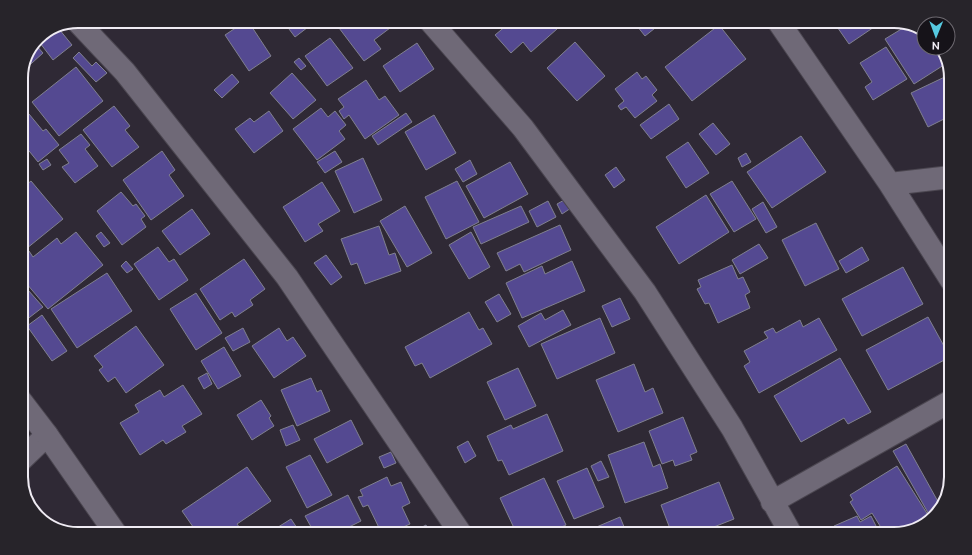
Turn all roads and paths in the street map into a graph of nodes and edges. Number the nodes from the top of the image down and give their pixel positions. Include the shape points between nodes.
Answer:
1 (84, 28) edge
2 (436, 28) edge
3 (783, 28) edge
4 (944, 178) edge
5 (890, 184) junction
6 (944, 269) edge
7 (944, 404) edge
8 (28, 410) edge
9 (47, 435) junction
10 (28, 453) edge
11 (772, 502) junction
12 (111, 527) edge
13 (456, 527) edge
14 (787, 527) edge

1 - 13 street via 126,72 286,277
2 - 11 street via 523,128 646,292 732,428
3 - 5 street
4 - 5 street
5 - 6 street
7 - 11 street
8 - 9 street
9 - 10 street
9 - 12 street
11 - 14 street

